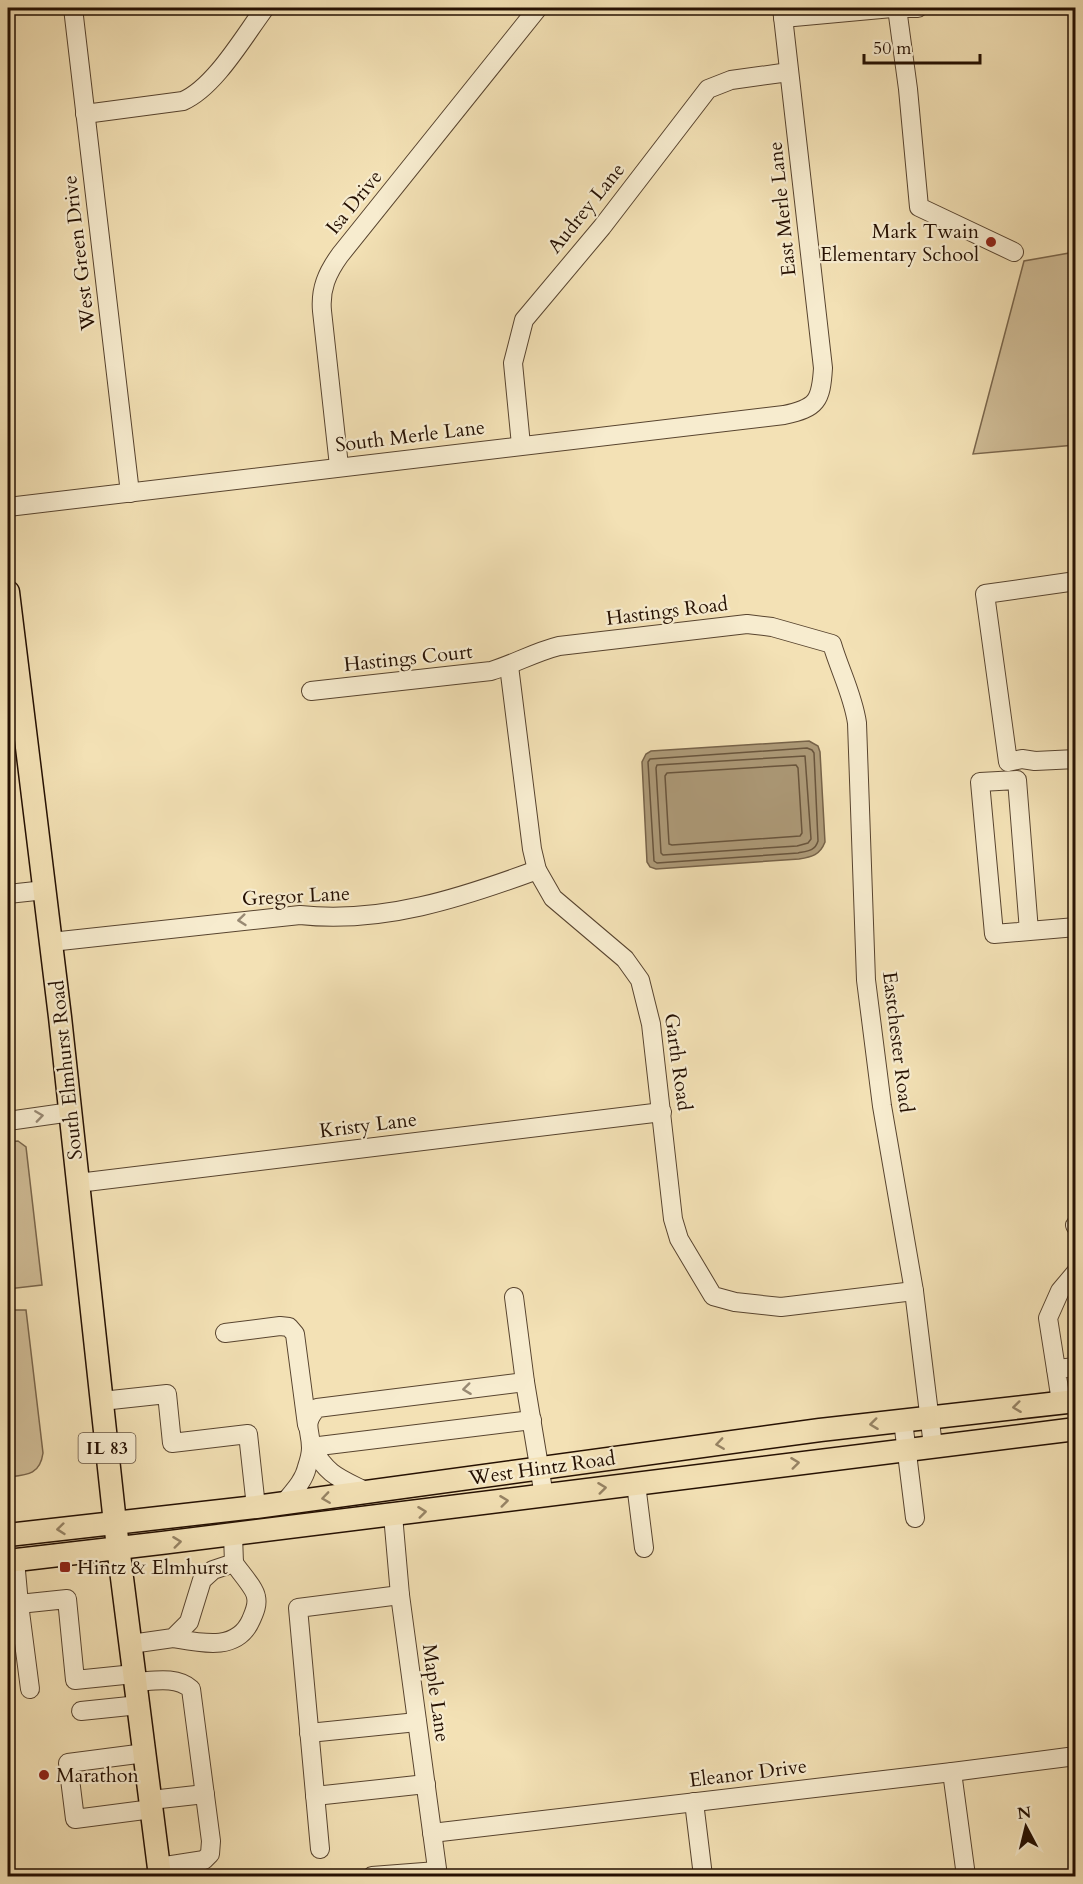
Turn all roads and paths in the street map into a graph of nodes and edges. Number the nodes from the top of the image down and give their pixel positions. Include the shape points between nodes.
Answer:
1 (73, 8) edge
2 (265, 8) edge
3 (538, 8) edge
4 (892, 8) edge
5 (897, 8) edge
6 (902, 8) edge
7 (918, 8) edge
8 (782, 13) edge
9 (789, 72) junction
10 (85, 114) junction
11 (1014, 252) dead end
12 (815, 404) joint
13 (521, 445) junction
14 (339, 466) junction
15 (130, 493) junction
16 (8, 507) edge
17 (1076, 581) edge
18 (8, 592) edge
19 (10, 624) edge
20 (832, 644) joint
21 (509, 666) junction
22 (311, 691) dead end
23 (1076, 759) edge
24 (537, 870) junction
25 (45, 890) junction
26 (8, 894) edge
27 (1076, 927) edge
28 (1029, 931) junction
29 (51, 942) junction
30 (71, 1112) junction
31 (662, 1112) junction
32 (8, 1121) edge
33 (78, 1183) junction
34 (1076, 1272) edge
35 (914, 1291) junction
36 (514, 1297) dead end
37 (225, 1332) dead end
38 (1076, 1367) edge
39 (1056, 1369) junction
40 (525, 1382) junction
41 (102, 1401) junction
42 (1068, 1401) edge
43 (928, 1418) junction
44 (532, 1420) junction
45 (903, 1421) junction
46 (307, 1425) junction
47 (1076, 1429) edge
48 (933, 1446) junction
49 (311, 1447) junction
50 (907, 1450) junction
51 (540, 1468) junction
52 (636, 1484) junction
53 (367, 1492) junction
54 (544, 1496) junction
55 (284, 1503) junction
56 (256, 1507) junction
57 (393, 1515) junction
58 (915, 1518) dead end
59 (115, 1523) junction
60 (8, 1535) edge
61 (233, 1535) junction
62 (118, 1548) junction
63 (644, 1548) dead end
64 (11, 1561) edge
65 (234, 1563) junction
66 (400, 1595) junction
67 (19, 1604) junction
68 (173, 1638) junction
69 (131, 1644) junction
70 (135, 1678) junction
71 (30, 1689) dead end
72 (138, 1705) junction
73 (81, 1711) dead end
74 (417, 1722) junction
75 (309, 1733) junction
76 (144, 1753) junction
77 (1068, 1757) dead end
78 (952, 1772) junction
79 (426, 1784) junction
80 (205, 1794) junction
81 (315, 1796) junction
82 (694, 1802) junction
83 (151, 1805) junction
84 (432, 1833) junction
85 (320, 1849) dead end
86 (160, 1872) edge
87 (437, 1874) edge
88 (372, 1876) edge
89 (703, 1876) edge
90 (966, 1876) edge

1 - 10 street, West Green Drive
2 - 10 street via 210,82 193,97
3 - 14 street, Isa Drive via 340,255 327,277 321,295 322,311
4 - 8 street
5 - 11 street via 919,207
6 - 7 street
8 - 9 street, East Merle Lane
9 - 12 street, East Merle Lane via 822,368 822,389
9 - 13 street, Audrey Lane via 731,80 708,89 602,227 524,320 513,363
10 - 15 street, West Green Drive
12 - 13 street, South Merle Lane via 784,415
13 - 14 street, South Merle Lane
14 - 15 street, South Merle Lane
15 - 16 street, South Merle Lane
17 - 23 street via 985,594 1008,762
18 - 19 main road, South Elmhurst Road / IL 83
19 - 25 main road, South Elmhurst Road / IL 83
20 - 21 street, Hastings Road via 747,624 559,646
20 - 35 street, Eastchester Road via 855,704 866,980 882,1106
21 - 22 street, Hastings Court
21 - 24 street, Garth Road
24 -> 29 street, Gregor Lane via 458,898 405,910 325,918 300,915
24 - 31 street, Garth Road via 553,898 625,959 639,980 651,1024
25 - 26 street
25 - 29 main road, South Elmhurst Road / IL 83
27 - 28 street
28 - 28 street via 1017,780 980,782 994,934
29 - 30 main road, South Elmhurst Road / IL 83
32 -> 30 street
30 - 33 main road, South Elmhurst Road / IL 83
31 - 33 street, Kristy Lane
31 - 35 street, Garth Road via 679,1239 713,1296 781,1307
33 - 41 main road, South Elmhurst Road / IL 83
34 - 39 street via 1060,1291 1048,1318
35 - 43 street, Eastchester Road
36 - 40 street
37 - 46 street via 289,1327 295,1334
38 - 39 street
39 - 42 street
40 - 44 street
40 -> 46 street via 316,1408
41 - 56 street via 167,1394 172,1443 248,1434
41 - 59 main road, South Elmhurst Road / IL 83
42 -> 43 main road, West Hintz Road
43 - 45 main road, West Hintz Road
43 - 48 street, Eastchester Road
44 - 49 street
44 - 51 street
45 - 50 street
45 -> 51 main road, West Hintz Road
46 - 49 street
47 - 48 main road, West Hintz Road
48 - 50 main road, West Hintz Road
49 - 53 street via 323,1467 334,1476
49 - 55 street via 303,1480
52 -> 50 main road, West Hintz Road
50 - 58 street
51 - 53 main road, West Hintz Road
51 - 54 street
54 -> 52 main road, West Hintz Road
52 - 63 street
53 -> 55 main road, West Hintz Road
57 -> 54 main road, West Hintz Road
55 - 56 main road, West Hintz Road
56 - 59 main road, West Hintz Road
57 - 61 main road, West Hintz Road
57 - 66 street, Maple Lane
59 -> 60 main road, West Hintz Road
59 - 62 main road, South Elmhurst Road / IL 83
62 -> 61 main road, West Hintz Road
61 - 65 street
62 - 64 main road, West Hintz Road
62 - 69 main road, IL 83
64 - 67 street
65 - 68 street via 213,1570 202,1580 189,1622
65 - 68 street via 256,1596 256,1608 247,1629 238,1637 217,1643
66 - 74 street, Maple Lane
66 - 75 street via 298,1608
67 - 70 street via 67,1599 75,1680
67 - 71 street
68 - 69 street
69 - 70 main road, IL 83
70 - 72 main road, IL 83
70 - 80 street via 173,1680 191,1689
72 - 73 street
72 - 76 main road, IL 83
74 - 75 street
74 - 79 street, Maple Lane
75 - 81 street
76 - 83 main road, IL 83
76 - 83 street via 68,1762 70,1785 75,1819
77 - 78 street, Eleanor Drive
78 - 82 street, Eleanor Drive
78 - 90 street
79 - 81 street
79 - 84 street, Maple Lane
80 - 83 street
80 - 86 street via 210,1854 204,1860
81 - 85 street
82 - 84 street, Eleanor Drive
82 - 89 street
83 - 86 main road, IL 83
84 - 87 street, Maple Lane
87 - 88 street

